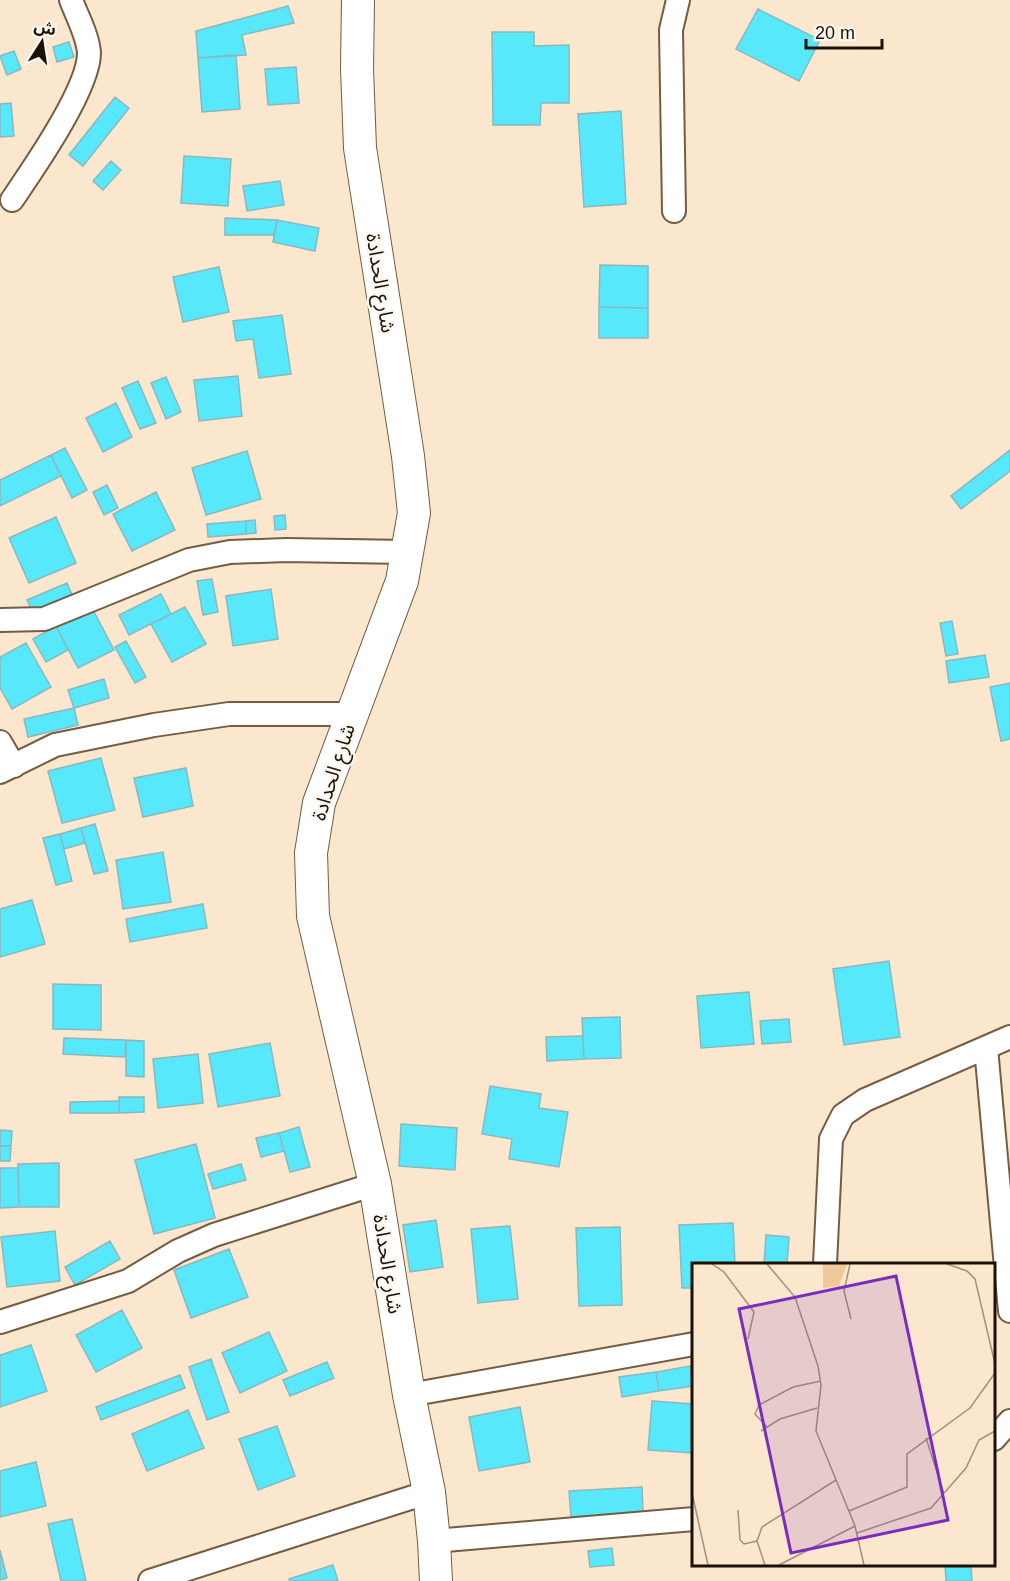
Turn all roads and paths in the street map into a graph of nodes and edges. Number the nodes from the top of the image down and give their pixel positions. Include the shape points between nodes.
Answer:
1 (71, 0) edge
2 (358, 0) edge
3 (678, 0) edge
4 (12, 200) dead end
5 (674, 211) dead end
6 (407, 552) junction
7 (0, 620) edge
8 (352, 714) junction
9 (0, 742) edge
10 (7, 769) edge
11 (1010, 1037) edge
12 (986, 1048) junction
13 (375, 1184) junction
14 (825, 1263) edge
15 (1010, 1311) edge
16 (0, 1322) edge
17 (692, 1344) edge
18 (409, 1395) junction
19 (1010, 1421) edge
20 (995, 1437) edge
21 (429, 1492) junction
22 (692, 1519) edge
23 (434, 1541) junction
24 (150, 1581) edge
25 (436, 1581) edge

1 - 4 street via 89,53 85,69 52,140
2 - 6 street, شارع الحدادة via 360,148 408,456 414,513
3 - 5 street via 671,30
6 - 7 street via 230,552 189,560 44,619
6 - 8 street, شارع الحدادة via 402,581
8 - 10 street via 208,717 55,745
8 - 13 street, شارع الحدادة via 319,803 311,853 313,916
9 - 10 street
11 - 12 street
12 - 14 street via 865,1100 843,1115 831,1139
12 - 15 street
13 - 16 street via 214,1235 128,1281
13 - 18 street, شارع الحدادة
17 - 18 street
18 - 21 street, شارع الحدادة
19 - 20 street
21 - 23 street, شارع الحدادة
21 - 24 street
22 - 23 street
23 - 25 street, شارع الحدادة

